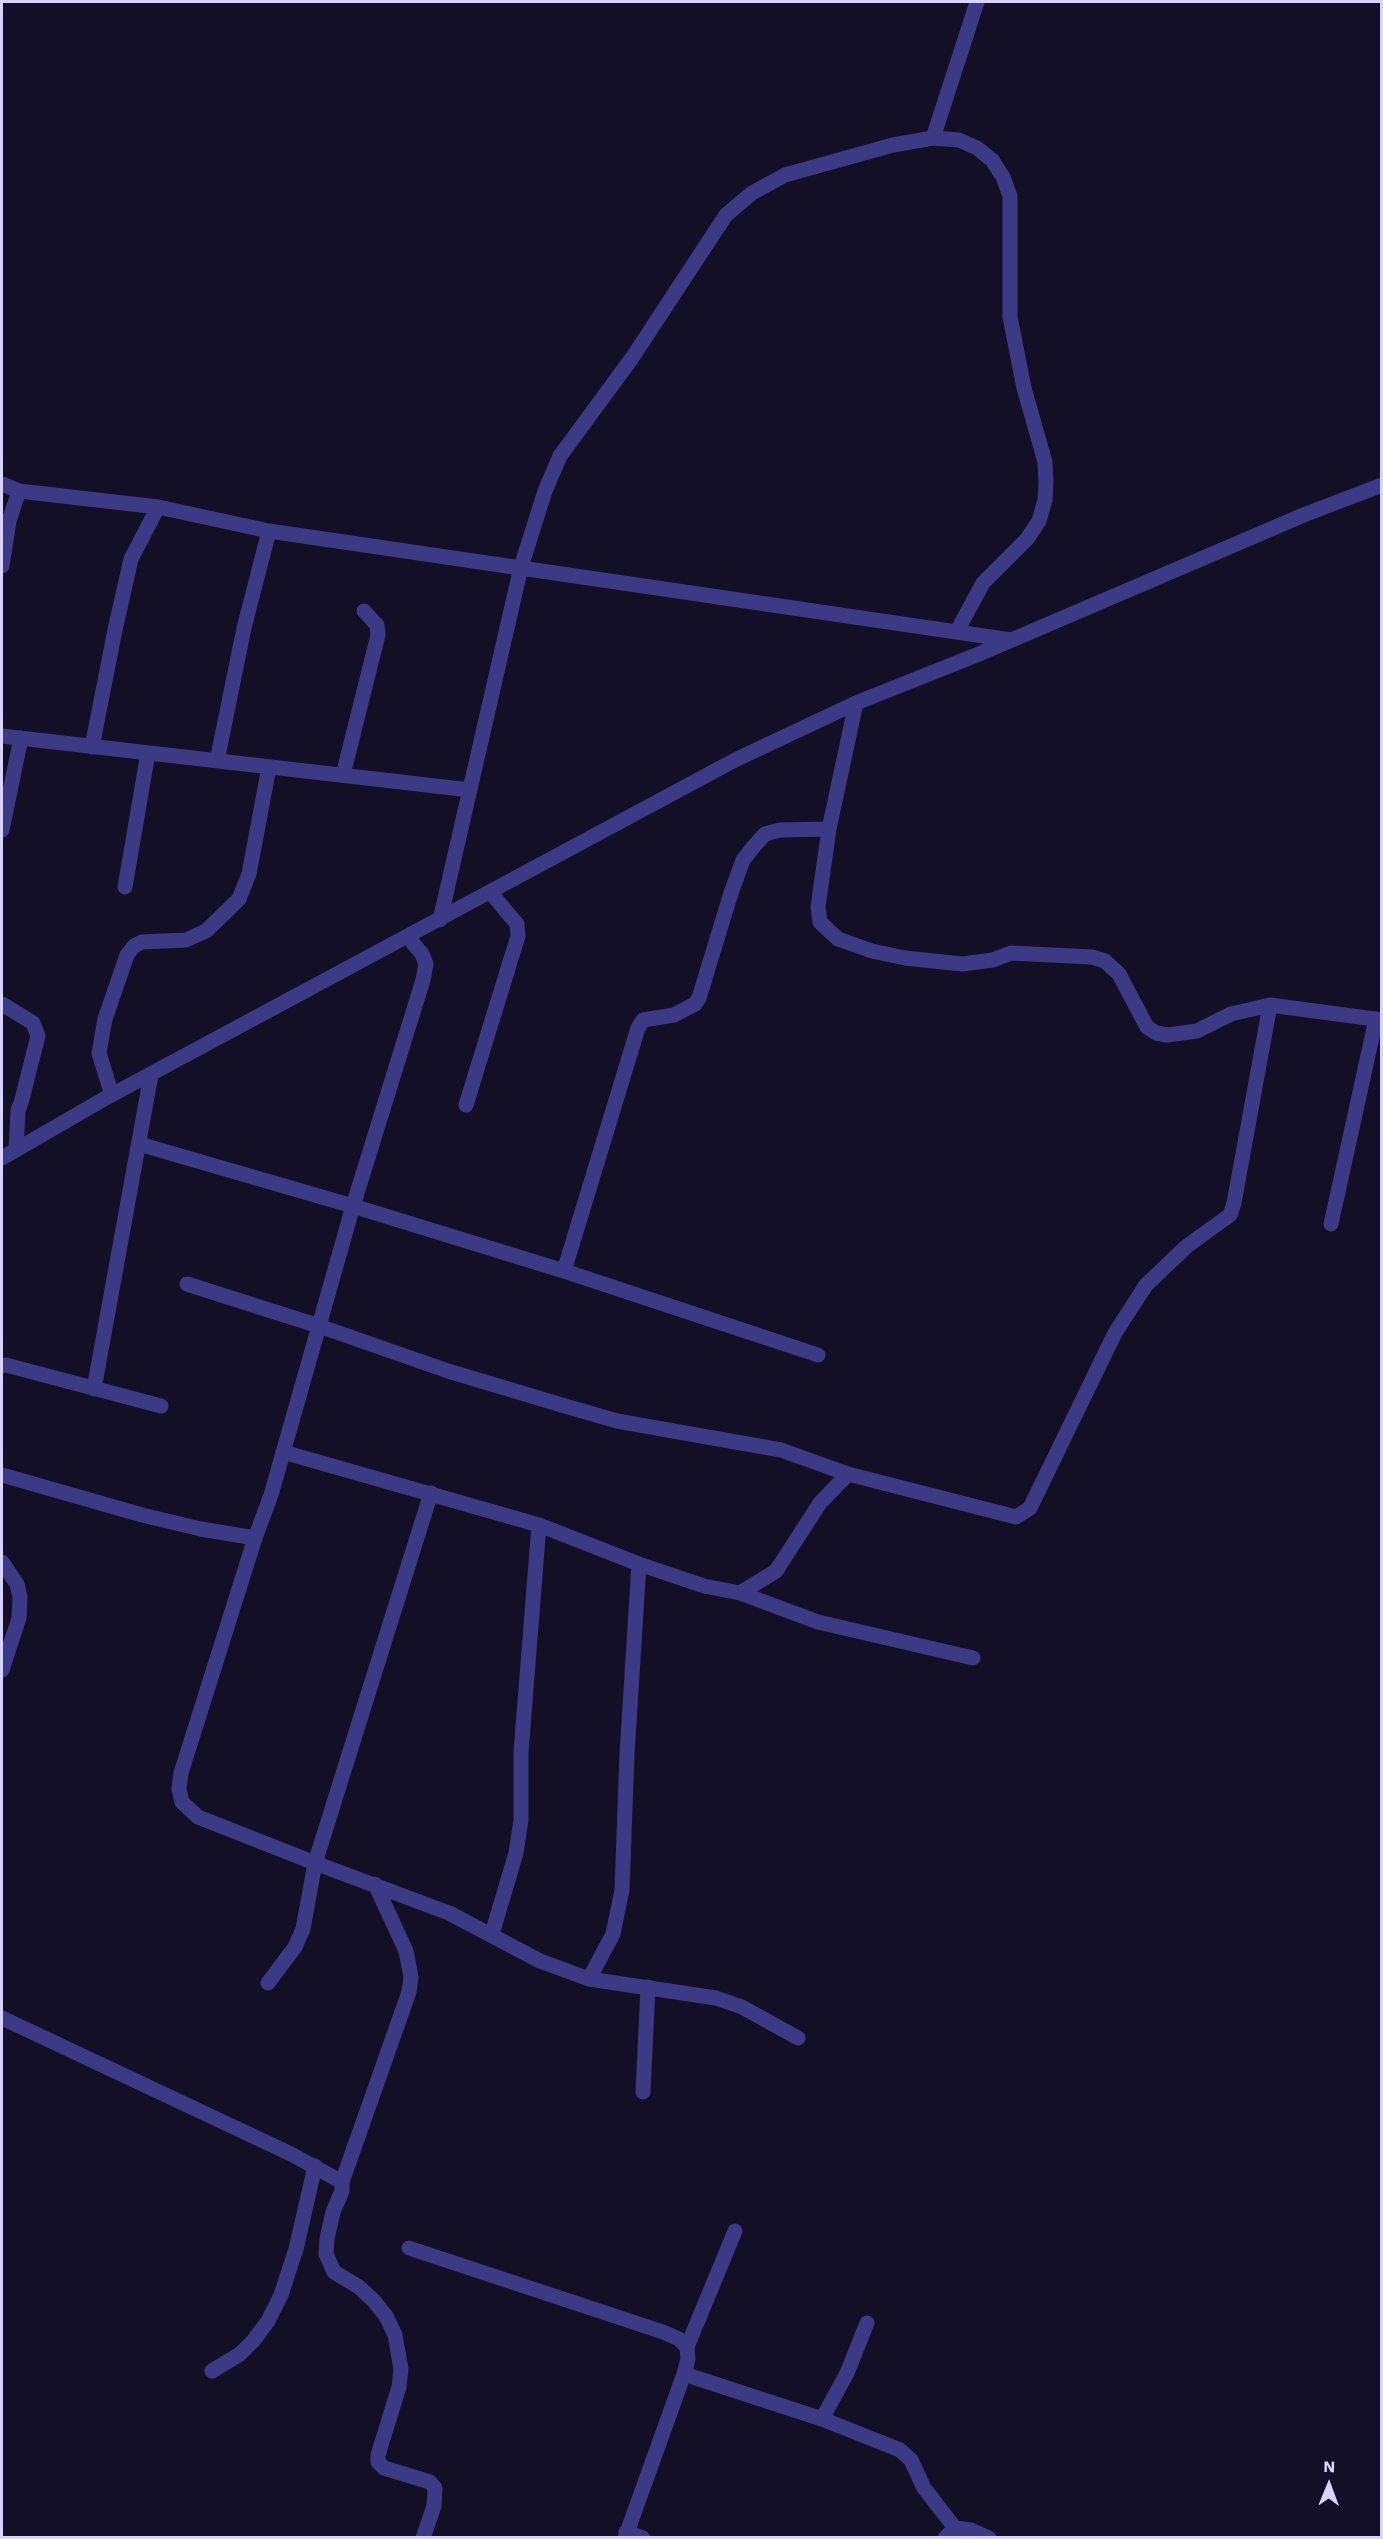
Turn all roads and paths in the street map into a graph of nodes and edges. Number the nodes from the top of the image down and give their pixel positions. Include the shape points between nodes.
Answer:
1 (977, 2) edge
2 (933, 138) junction
3 (2, 484) edge
4 (1382, 485) edge
5 (20, 491) junction
6 (159, 507) junction
7 (269, 531) junction
8 (2, 566) edge
9 (522, 567) junction
10 (364, 611) dead end
11 (957, 631) junction
12 (1011, 640) junction
13 (856, 703) junction
14 (2, 736) edge
15 (21, 738) junction
16 (92, 747) junction
17 (148, 753) junction
18 (217, 761) junction
19 (269, 767) junction
20 (343, 776) junction
21 (470, 790) junction
22 (829, 829) junction
23 (2, 830) edge
24 (125, 887) dead end
25 (490, 894) junction
26 (440, 920) junction
27 (408, 937) junction
28 (2, 1004) edge
29 (1270, 1005) junction
30 (1379, 1019) edge
31 (151, 1075) junction
32 (112, 1095) junction
33 (466, 1105) dead end
34 (139, 1144) junction
35 (16, 1150) junction
36 (2, 1158) edge
37 (353, 1206) junction
38 (1331, 1224) dead end
39 (564, 1271) junction
40 (187, 1284) dead end
41 (319, 1326) junction
42 (819, 1355) dead end
43 (2, 1366) edge
44 (94, 1389) junction
45 (161, 1406) dead end
46 (283, 1452) junction
47 (848, 1474) junction
48 (2, 1475) edge
49 (431, 1493) junction
50 (539, 1525) junction
51 (255, 1538) junction
52 (2, 1562) edge
53 (639, 1564) junction
54 (740, 1593) junction
55 (973, 1658) dead end
56 (2, 1670) edge
57 (315, 1863) junction
58 (375, 1884) junction
59 (492, 1934) junction
60 (589, 1979) junction
61 (268, 1983) dead end
62 (648, 1987) junction
63 (2, 2018) edge
64 (798, 2038) dead end
65 (643, 2092) dead end
66 (315, 2166) junction
67 (342, 2182) junction
68 (735, 2231) dead end
69 (409, 2248) dead end
70 (867, 2324) dead end
71 (687, 2347) junction
72 (212, 2371) dead end
73 (684, 2374) junction
74 (822, 2419) junction
75 (950, 2533) edge
76 (626, 2535) edge
77 (423, 2538) edge
78 (643, 2538) edge
79 (989, 2538) edge

1 - 2 street
2 - 9 street via 892,145 784,176 752,193 726,215 632,358 560,456 544,491
2 - 11 street via 959,140 977,148 992,160 1010,196 1010,317 1023,388 1045,462 1046,482 1039,521 1027,539 983,582
3 - 5 street
4 - 12 street
5 - 6 street
5 - 8 street via 9,521
6 - 7 street
6 - 16 street via 131,559
7 - 9 street
7 - 18 street
9 - 11 street
9 - 21 street
10 - 20 street via 377,624 378,635
11 - 12 street
12 - 13 street
13 - 22 street
13 - 25 street via 735,760
14 - 15 street
15 - 16 street
15 - 23 street
16 - 17 street
17 - 18 street
17 - 24 street
18 - 19 street
19 - 20 street
19 - 32 street via 249,874 239,899 206,930 186,940 142,942 127,955 107,1012 99,1053
20 - 21 street
21 - 26 street
22 - 29 street via 818,907 820,922 838,939 905,958 962,964 1018,953 1092,957 1105,961 1119,974 1147,1027 1167,1035 1197,1031 1231,1014
22 - 39 street via 765,834 743,860 699,998 674,1015 643,1020 638,1028
25 - 26 street
25 - 33 street via 517,924 518,936
26 - 27 street
27 - 31 street
27 - 37 street via 426,964 423,980
28 - 35 street via 30,1021 38,1036 18,1110
29 - 30 street
29 - 47 street via 1230,1215 1187,1246 1146,1285 1115,1332 1030,1508 1007,1516
30 - 38 street
31 - 32 street
31 - 34 street
32 - 35 street
34 - 37 street
34 - 44 street
35 - 36 street
37 - 39 street
37 - 41 street
39 - 42 street
40 - 41 street
41 - 46 street
41 - 47 street via 448,1371 617,1421 781,1450
43 - 44 street
44 - 45 street
46 - 49 street
46 - 51 street
47 - 54 street via 820,1503 776,1571
48 - 51 street via 142,1515
49 - 50 street
49 - 57 street
50 - 53 street
50 - 59 street via 521,1752 521,1820 516,1853
51 - 57 street via 179,1789 182,1802 198,1817
52 - 56 street via 17,1584 20,1598 19,1618
53 - 54 street via 704,1586
53 - 60 street via 622,1890 613,1934
54 - 55 street via 818,1622
57 - 58 street
57 - 61 street via 303,1929 295,1947
58 - 59 street
58 - 67 street via 406,1951 411,1977
59 - 60 street via 540,1961
60 - 62 street
62 - 64 street via 716,1998 753,2012
62 - 65 street
63 - 66 street
66 - 67 street
66 - 72 street via 296,2249 268,2321 240,2355
67 - 77 street via 326,2254 334,2272 374,2301 395,2335 401,2369 399,2387 378,2462 384,2468 430,2482 435,2488 434,2506
68 - 71 street
69 - 71 street via 663,2332
70 - 74 street
71 - 73 street
73 - 74 street
73 - 76 street
74 - 75 street via 900,2450 911,2460
75 - 79 street via 971,2530
76 - 78 street

